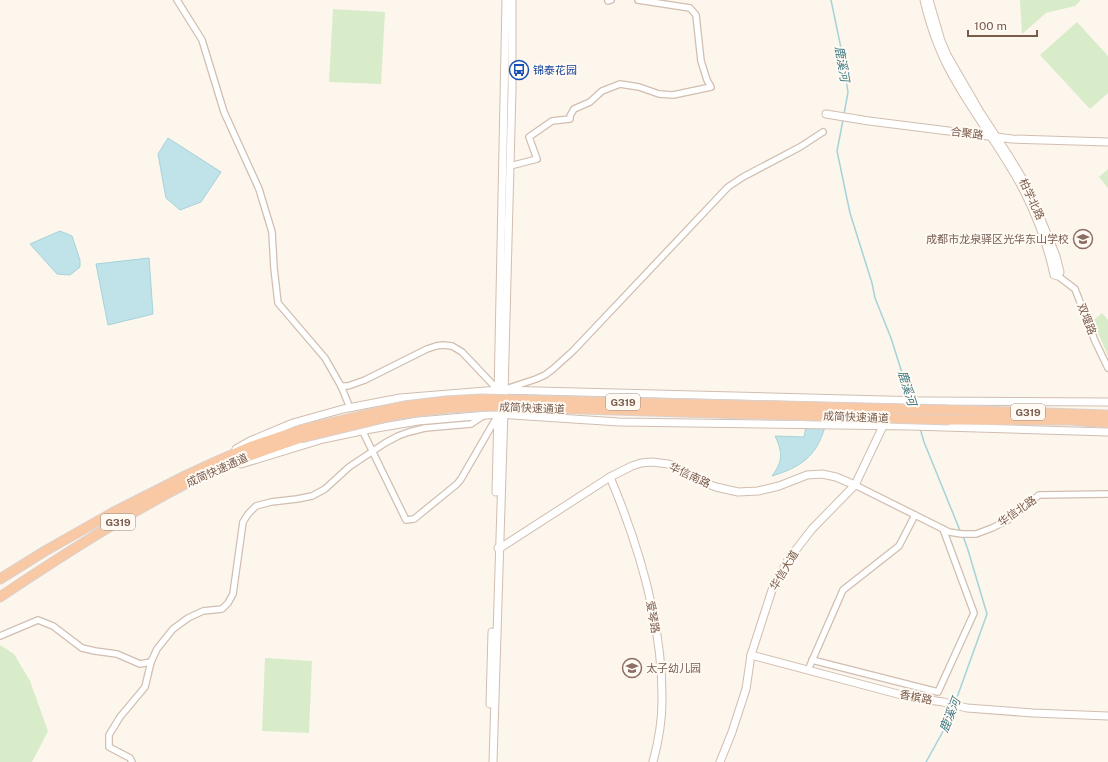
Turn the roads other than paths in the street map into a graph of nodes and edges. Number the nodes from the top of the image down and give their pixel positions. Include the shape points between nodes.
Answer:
1 (177, 0) edge
2 (506, 0) edge
3 (512, 0) edge
4 (608, 0) edge
5 (611, 0) edge
6 (638, 0) edge
7 (924, 0) edge
8 (929, 0) edge
9 (826, 114) dead end
10 (823, 132) dead end
11 (994, 136) junction
12 (1108, 142) edge
13 (510, 166) junction
14 (1058, 276) joint
15 (1108, 368) edge
16 (341, 386) junction
17 (501, 390) junction
18 (890, 400) junction
19 (1108, 402) edge
20 (348, 403) dead end
21 (501, 414) junction
22 (1108, 415) edge
23 (484, 416) junction
24 (1108, 423) edge
25 (883, 426) junction
26 (1108, 432) edge
27 (300, 434) junction
28 (364, 434) dead end
29 (373, 451) junction
30 (215, 462) junction
31 (206, 475) junction
32 (610, 477) junction
33 (189, 478) junction
34 (855, 485) junction
35 (1108, 494) edge
36 (914, 515) junction
37 (946, 530) junction
38 (497, 548) junction
39 (0, 579) edge
40 (0, 597) edge
41 (0, 636) edge
42 (751, 655) junction
43 (812, 660) junction
44 (151, 662) junction
45 (808, 670) junction
46 (1108, 716) edge
47 (132, 762) edge
48 (489, 762) edge
49 (493, 762) edge
50 (653, 762) edge
51 (720, 762) edge

1 - 16 street via 202,40 224,112 259,189 272,232 278,303 326,358
2 - 17 street
3 - 13 street
4 - 5 street
6 - 13 street via 690,8 696,15 701,61 711,88 673,95 620,84 602,91 590,102 574,109 570,119 552,121 529,136 537,159
7 - 11 street, 柏学北路 via 944,58 958,84
8 - 11 street, 柏学北路 via 947,55
9 - 11 street, 合聚路
10 - 17 street via 728,187 553,369 536,379
11 - 12 street, 合聚路 via 1012,139
11 - 14 street, 柏学北路 via 1027,186 1056,256 1060,272
13 - 17 street
14 - 15 street, 双堰路 via 1075,289
16 - 17 street via 365,380 427,349 444,345 462,352
16 - 20 street
17 - 18 street
17 - 21 street
17 - 30 street via 400,398 343,409 292,423 250,441
18 - 19 street
18 - 25 street, 华信大道
21 - 23 street
21 - 25 street via 619,422
21 - 29 street via 457,484 414,519 406,520
21 - 38 street
22 - 27 highway, 成简快速通道 / G319, bridge via 481,399 404,406
23 - 29 street via 471,424 409,432
23 - 31 street via 418,421 364,431 323,440
24 - 27 highway, 成简快速通道 / G319, bridge via 486,406 400,414
25 - 26 street
25 - 34 street, 华信大道
27 - 30 highway, 成简快速通道 / G319 via 252,446
27 - 31 highway, 成简快速通道 / G319
28 - 29 street
29 - 44 street via 312,496 256,506 243,522 233,594 228,603 222,609 203,611 172,629
30 - 33 highway, 成简快速通道 / G319
31 - 33 highway, 成简快速通道 / G319
32 - 34 street, 华信南路 via 632,466 652,462 674,466 702,482 738,492 758,491 806,475 822,474
32 - 38 street, 华信南路
32 - 50 street, 爱琴路 via 644,574 657,640 662,703
33 - 39 highway, 成简快速通道 / G319 via 112,513
33 - 40 highway, 成简快速通道 / G319
34 - 36 street
34 - 42 street, 华信大道 via 812,529 788,560 772,590
35 - 37 street, 华信北路 via 1040,495 1008,520 976,534
36 - 37 street
36 - 43 street via 899,546 843,590
37 - 43 street via 974,613 938,692
38 - 48 street
38 - 49 street
41 - 44 street via 38,620 53,626 82,648 117,654 140,664
42 - 45 street, 香槟路
42 - 51 street, 华信大道 via 746,689
43 - 45 street
44 - 47 street via 145,687 109,735 109,747 130,758
45 - 46 street, 香槟路 via 908,697 967,708

